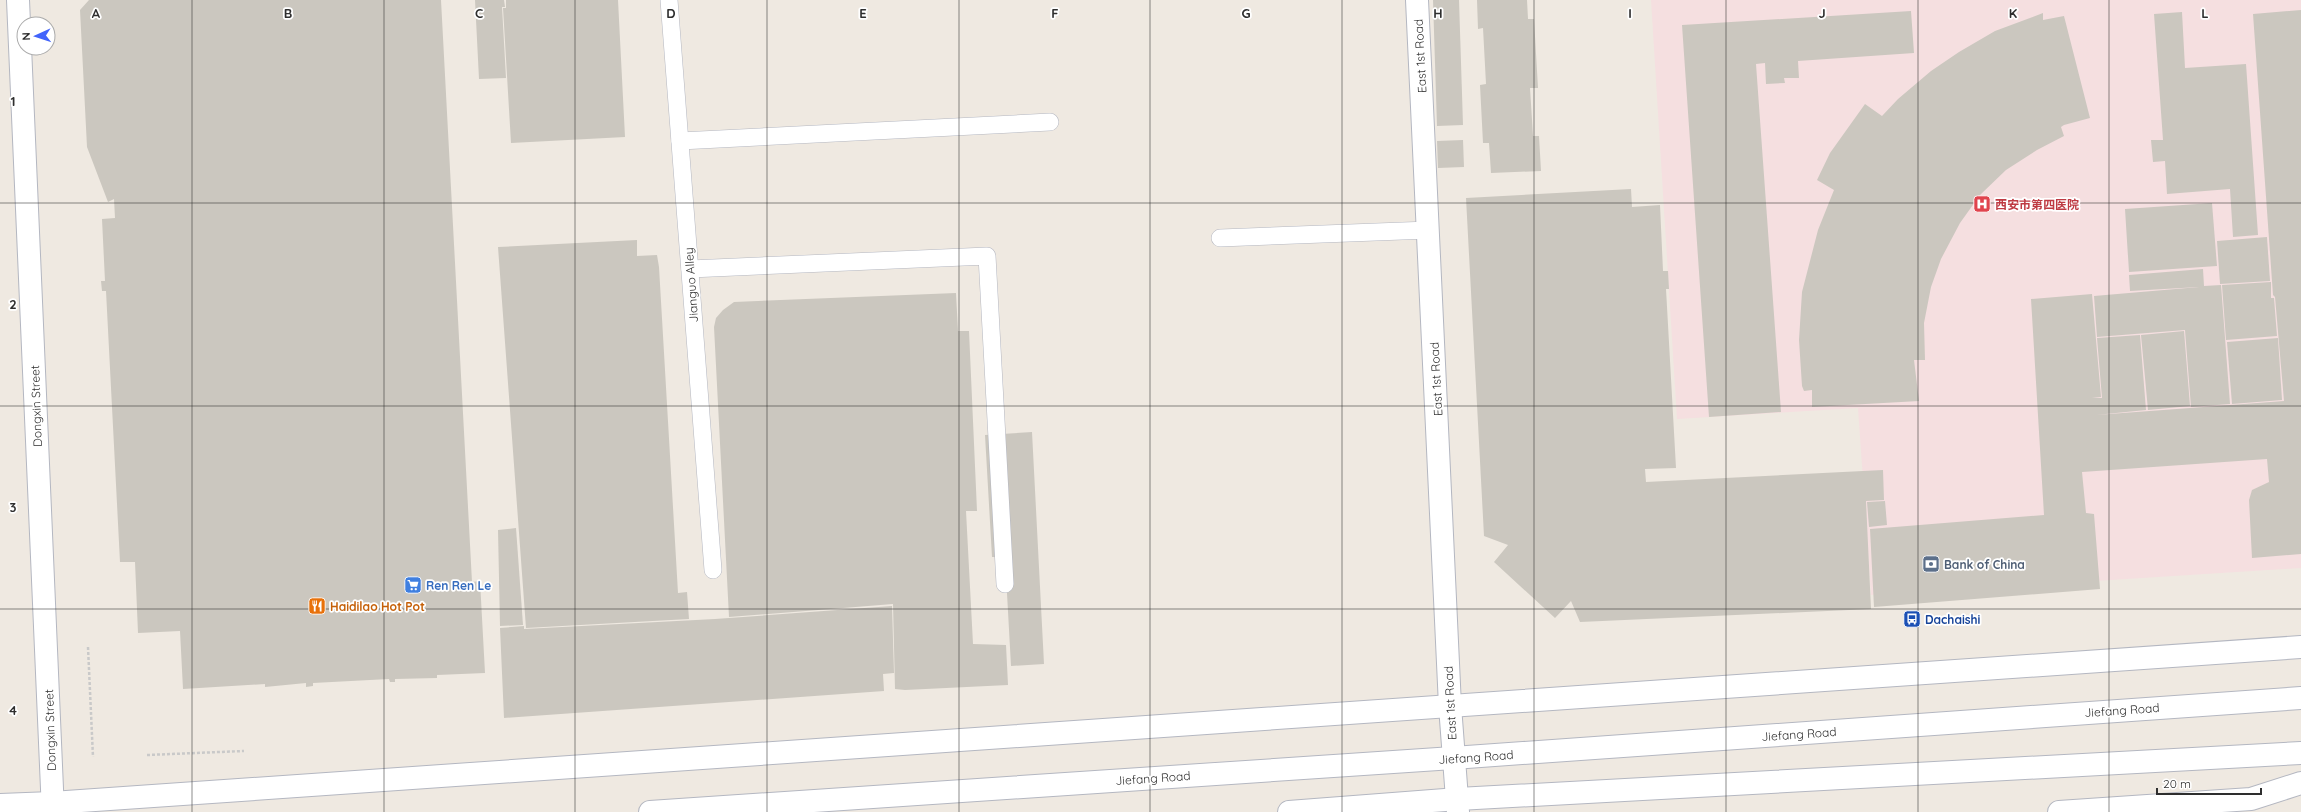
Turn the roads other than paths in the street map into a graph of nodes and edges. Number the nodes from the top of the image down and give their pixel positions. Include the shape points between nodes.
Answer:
1 (18, 0) edge
2 (669, 0) edge
3 (1417, 0) edge
4 (1050, 122) dead end
5 (680, 141) junction
6 (1430, 230) junction
7 (1220, 238) dead end
8 (690, 269) junction
9 (713, 570) dead end
10 (1005, 584) dead end
11 (2301, 647) edge
12 (2301, 698) edge
13 (1450, 706) junction
14 (2301, 753) edge
15 (1453, 758) junction
16 (2301, 784) edge
17 (0, 805) edge
18 (1458, 806) edge
19 (52, 808) edge
20 (650, 812) edge
21 (1289, 812) edge
22 (2059, 812) edge

1 - 19 main road, Dongxin Street
2 - 5 lane, Jianguo Alley
3 - 6 main road, East 1st Road
4 - 5 lane
5 - 8 lane, Jianguo Alley
6 - 7 lane
6 - 13 main road, East 1st Road
8 - 9 lane, Jianguo Alley
8 - 10 lane via 988,256
11 - 13 main road
12 - 15 main road, Jiefang Road
13 - 15 main road, East 1st Road
13 - 19 main road
14 - 18 main road
15 - 18 main road, East 1st Road
15 - 20 main road, Jiefang Road
16 - 22 main road via 2251,799
17 - 19 main road
18 - 21 main road

